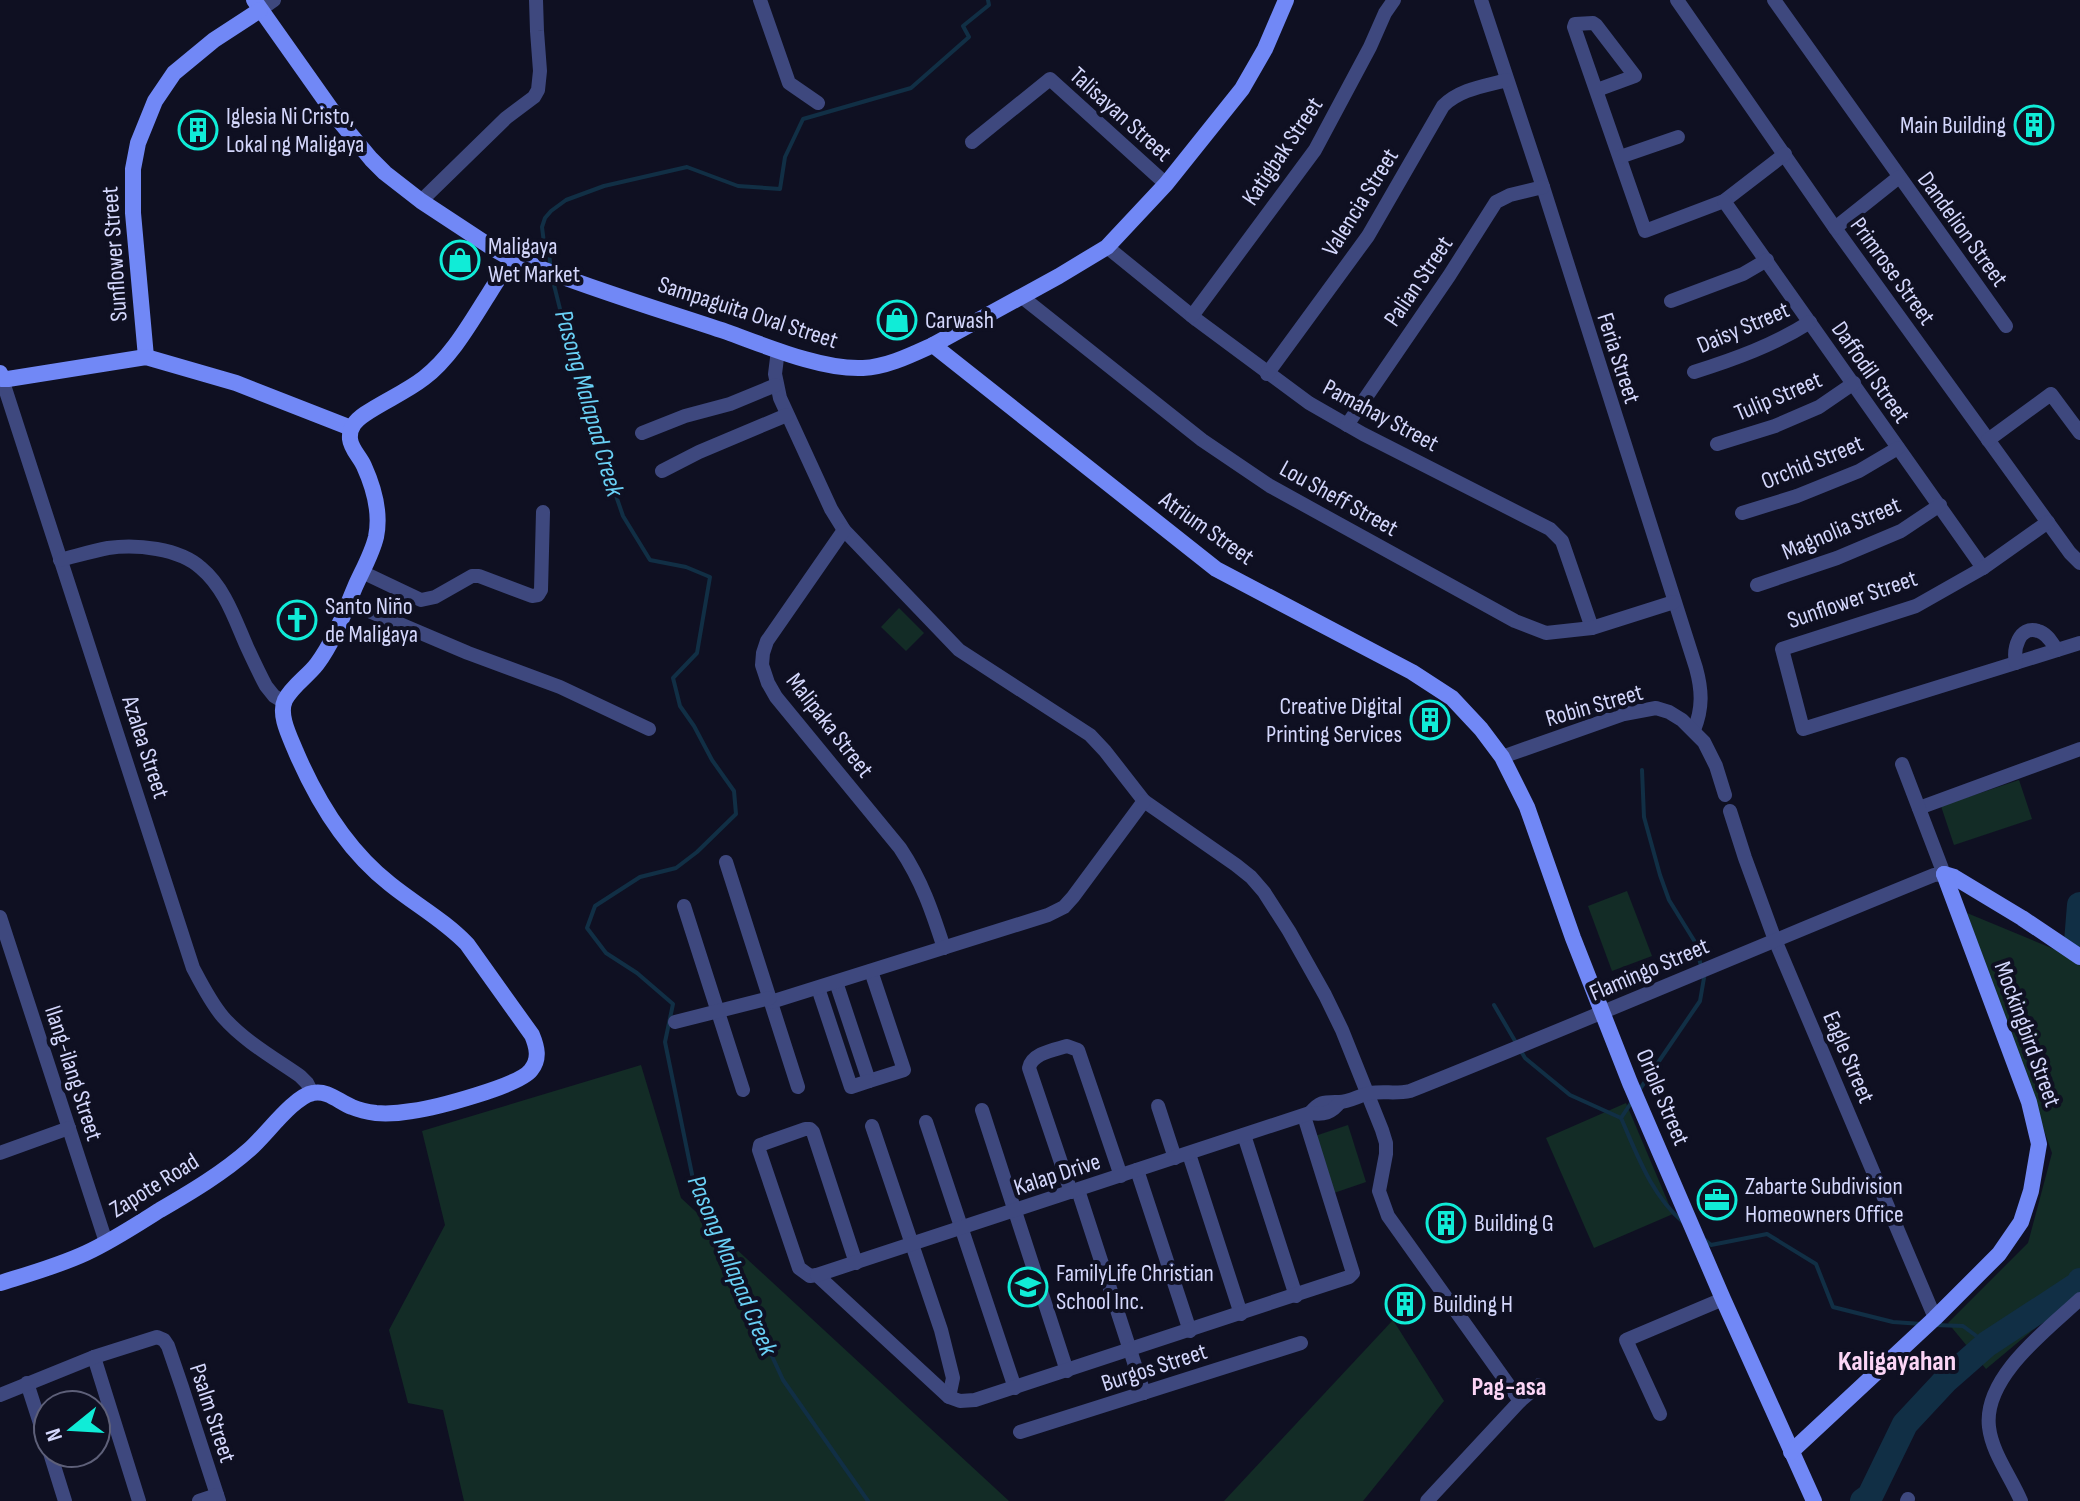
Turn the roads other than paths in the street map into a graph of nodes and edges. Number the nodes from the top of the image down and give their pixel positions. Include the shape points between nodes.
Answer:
1 (274, 0) edge
2 (536, 0) edge
3 (760, 0) edge
4 (1286, 0) edge
5 (1394, 0) edge
6 (1481, 0) edge
7 (1677, 0) edge
8 (1774, 0) edge
9 (257, 5) edge
10 (1507, 80) junction
11 (1597, 90) junction
12 (818, 103) dead end
13 (1678, 137) dead end
14 (972, 142) dead end
15 (1785, 154) junction
16 (1620, 157) junction
17 (1899, 177) junction
18 (1166, 184) junction
19 (1543, 187) junction
20 (421, 201) junction
21 (1724, 201) junction
22 (1835, 228) junction
23 (1112, 252) junction
24 (1767, 260) junction
25 (517, 262) junction
26 (1022, 297) junction
27 (1671, 301) dead end
28 (1192, 316) junction
29 (1810, 322) junction
30 (2006, 326) dead end
31 (933, 345) junction
32 (778, 350) junction
33 (146, 357) junction
34 (1694, 372) dead end
35 (1267, 374) junction
36 (1, 376) edge
37 (1854, 383) junction
38 (776, 385) junction
39 (787, 415) junction
40 (1347, 425) junction
41 (351, 428) junction
42 (642, 433) dead end
43 (2080, 433) edge
44 (1988, 440) junction
45 (1717, 444) dead end
46 (1898, 448) junction
47 (662, 471) dead end
48 (1940, 505) junction
49 (543, 512) dead end
50 (1742, 513) dead end
51 (2048, 522) junction
52 (844, 530) junction
53 (60, 560) junction
54 (2080, 563) edge
55 (1983, 568) junction
56 (362, 572) junction
57 (1757, 585) dead end
58 (348, 602) junction
59 (1674, 602) junction
60 (1592, 628) junction
61 (2080, 643) edge
62 (2057, 650) junction
63 (2016, 663) junction
64 (284, 702) junction
65 (649, 729) dead end
66 (1694, 730) junction
67 (2080, 749) edge
68 (1502, 757) junction
69 (1902, 764) dead end
70 (1725, 795) dead end
71 (1144, 801) junction
72 (1919, 808) junction
73 (1730, 811) dead end
74 (726, 862) dead end
75 (1944, 874) junction
76 (684, 906) dead end
77 (0, 917) edge
78 (1775, 940) junction
79 (944, 948) junction
80 (2080, 957) edge
81 (871, 971) junction
82 (836, 982) junction
83 (818, 988) junction
84 (770, 1000) junction
85 (718, 1011) junction
86 (1602, 1013) junction
87 (675, 1022) dead end
88 (869, 1081) junction
89 (798, 1087) dead end
90 (743, 1090) dead end
91 (312, 1093) junction
92 (1368, 1094) junction
93 (1158, 1106) dead end
94 (982, 1110) dead end
95 (1307, 1114) junction
96 (926, 1122) dead end
97 (872, 1126) dead end
98 (69, 1128) junction
99 (1244, 1135) junction
100 (0, 1153) edge
101 (1182, 1156) junction
102 (1137, 1170) junction
103 (1121, 1176) junction
104 (1074, 1191) junction
105 (1015, 1211) junction
106 (962, 1228) junction
107 (106, 1242) junction
108 (912, 1244) junction
109 (856, 1263) junction
110 (817, 1275) junction
111 (0, 1283) edge
112 (1296, 1296) junction
113 (1723, 1299) junction
114 (2080, 1299) edge
115 (1241, 1314) junction
116 (1935, 1318) junction
117 (1190, 1331) junction
118 (1301, 1343) dead end
119 (1130, 1350) junction
120 (94, 1357) junction
121 (1067, 1371) junction
122 (27, 1383) junction
123 (1539, 1385) dead end
124 (1015, 1388) junction
125 (1144, 1393) junction
126 (0, 1395) edge
127 (949, 1397) junction
128 (32, 1398) edge
129 (1520, 1401) junction
130 (1660, 1414) dead end
131 (1020, 1432) dead end
132 (1791, 1452) junction
133 (55, 1469) edge
134 (218, 1498) edge
135 (65, 1501) edge
136 (139, 1501) edge
137 (199, 1501) edge
138 (1427, 1501) edge
139 (1814, 1501) edge
140 (2021, 1501) edge

1 - 9 street
2 - 20 street via 540,81 534,97
3 - 12 street via 789,83
4 - 18 street, Sampaguita Oval Street via 1242,89
5 - 28 street, Katigbak Street via 1315,150
6 - 10 street, Feria Street
7 - 15 street, Primrose Street
8 - 17 street, Dandelion Street
9 - 20 street, Sampaguita Oval Street via 356,142
9 - 33 street, Sunflower Street via 174,73 155,101 138,143 133,213
10 - 19 street, Feria Street
10 - 35 street, Valencia Street via 1460,93 1443,106 1368,236
11 - 11 street via 1635,76 1596,25 1575,24
11 - 16 street
13 - 16 street
14 - 18 street, Talisayan Street via 1050,79
15 - 21 street
15 - 22 street, Primrose Street
16 - 21 street via 1645,231
17 - 22 street
17 - 30 street, Dandelion Street
18 - 23 street, Sampaguita Oval Street
19 - 40 street, Palian Street via 1496,202
19 - 59 street, Feria Street
20 - 25 street, Sampaguita Oval Street
21 - 24 street, Daffodil Street
22 - 44 street, Primrose Street
23 - 26 street, Sampaguita Oval Street
23 - 28 street, Pamahay Street
24 - 27 street
24 - 29 street, Daffodil Street
25 - 32 street, Sampaguita Oval Street
25 - 41 street via 501,276 440,363
26 - 31 street, Sampaguita Oval Street
26 - 60 street, Lou Sheff Street via 1202,440 1270,486 1515,621 1546,633
28 - 35 street, Pamahay Street
29 - 34 street, Daisy Street via 1748,354
29 - 37 street, Daffodil Street
31 - 32 street, Sampaguita Oval Street via 866,369
31 - 68 street, Atrium Street via 1216,569 1452,698
32 - 38 street
33 - 36 street
33 - 41 street via 236,383
35 - 40 street, Pamahay Street
36 - 53 street, Azalea Street
37 - 45 street, Tulip Street via 1819,407
37 - 46 street, Daffodil Street
38 - 39 street
38 - 42 street
39 - 47 street
39 - 52 street
40 - 60 street, Pamahay Street via 1550,529 1562,541
41 - 56 street via 350,439 378,511 376,536
43 - 44 street via 2051,394
44 - 51 street, Primrose Street
46 - 48 street, Daffodil Street
46 - 50 street, Orchid Street via 1859,471
48 - 55 street, Daffodil Street
48 - 57 street, Magnolia Street via 1901,531
49 - 56 street via 538,595 472,576 421,600
51 - 54 street, Primrose Street
51 - 55 street, Sunflower Street
52 - 71 street via 959,650 1090,735
52 - 79 street, Malipaka Street via 773,630 762,665 776,697 913,867
53 - 64 street via 108,548 155,548 201,567 231,611 266,686
53 - 91 street, Azalea Street via 193,968 224,1017 300,1076
55 - 63 street, Sunflower Street via 1916,606 1782,649 1803,729
56 - 58 street
58 - 64 street via 326,651
58 - 65 street via 560,687
59 - 60 street, Lou Sheff Street
59 - 66 street, Feria Street via 1700,685 1702,702
61 - 62 street, Sunflower Street
62 - 63 street, Sunflower Street
62 - 63 street via 2039,631 2029,631 2015,644
64 - 91 street via 286,726 321,803 380,875 467,944 532,1035 537,1053 534,1066 519,1080 412,1111 363,1111 327,1094
66 - 68 street, Robin Street via 1669,712 1641,709
66 - 70 street via 1711,753
67 - 72 street
68 - 86 street, Oriole Street via 1527,807
69 - 72 street
71 - 79 street via 1064,907
71 - 92 street via 1236,865 1264,892 1325,995
72 - 75 street
73 - 78 street, Eagle Street
74 - 84 street
75 - 78 street, Flamingo Street
75 - 80 street
75 - 116 street, Mockingbird Street via 2029,1102 2039,1144 2021,1222 1999,1254
76 - 85 street
77 - 98 street, Ilang-ilang Street
78 - 86 street, Flamingo Street
78 - 116 street, Eagle Street
79 - 81 street
81 - 82 street
81 - 88 street via 904,1070
82 - 83 street
82 - 88 street
83 - 84 street
83 - 88 street via 851,1087
84 - 85 street
84 - 89 street
85 - 87 street
85 - 90 street
86 - 92 street, Flamingo Street via 1410,1091
86 - 113 street, Oriole Street
91 - 107 street, Zapote Road via 232,1164
92 - 95 street, Kalap Drive via 1324,1102
92 - 129 street via 1386,1143 1379,1191 1388,1216
93 - 101 street
94 - 105 street
95 - 99 street, Kalap Drive
95 - 112 street via 1353,1273
96 - 106 street
97 - 108 street
98 - 100 street
98 - 107 street, Ilang-ilang Street
99 - 101 street, Kalap Drive
99 - 112 street
101 - 102 street, Kalap Drive
101 - 115 street
102 - 103 street, Kalap Drive
102 - 117 street
103 - 104 street, Kalap Drive
103 - 104 street via 1078,1050 1067,1046 1034,1058 1029,1068
104 - 105 street, Kalap Drive
104 - 119 street
105 - 106 street, Kalap Drive
105 - 121 street
106 - 108 street, Kalap Drive
106 - 124 street
107 - 111 street, Zapote Road
108 - 109 street, Kalap Drive
108 - 127 street via 953,1378
109 - 110 street, Kalap Drive
109 - 110 street via 813,1132 805,1129 764,1142 759,1150 799,1268
110 - 127 street
112 - 115 street
113 - 130 street via 1626,1340
113 - 132 street, Oriole Street
114 - 140 street via 2008,1370 1990,1408 1996,1449
115 - 117 street
116 - 132 street, Mockingbird Street
117 - 119 street
118 - 125 street, Burgos Street
119 - 121 street
119 - 125 street
120 - 122 street
120 - 134 street, Psalm Street via 157,1337 164,1340
120 - 136 street
121 - 124 street
122 - 126 street
122 - 128 street
123 - 129 street
124 - 127 street via 967,1401
125 - 131 street, Burgos Street
129 - 138 street
132 - 139 street, Oriole Street
133 - 135 street
134 - 137 street

